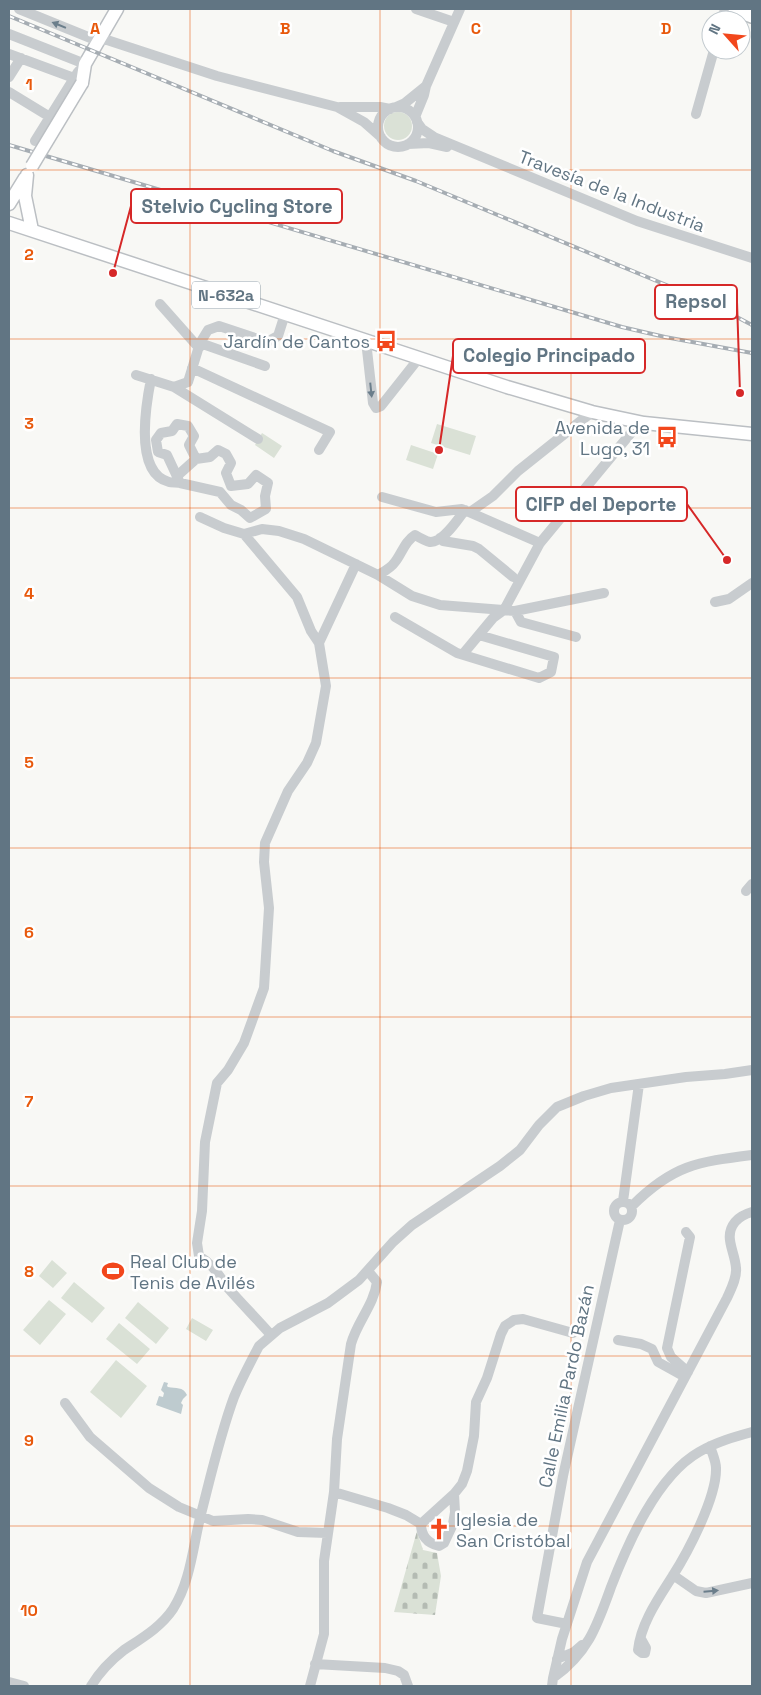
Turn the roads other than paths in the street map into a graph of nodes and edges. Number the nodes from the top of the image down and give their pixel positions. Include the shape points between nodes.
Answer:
1 (19, 9) edge
2 (117, 9) edge
3 (416, 9) edge
4 (460, 9) edge
5 (736, 9) edge
6 (752, 15) edge
7 (454, 22) junction
8 (9, 34) edge
9 (98, 41) junction
10 (9, 54) edge
11 (21, 58) junction
12 (711, 60) edge
13 (85, 64) junction
14 (9, 77) edge
15 (78, 80) junction
16 (426, 86) junction
17 (9, 92) edge
18 (336, 107) junction
19 (393, 108) junction
20 (696, 114) dead end
21 (50, 117) junction
22 (416, 119) junction
23 (381, 138) junction
24 (35, 140) dead end
25 (408, 144) junction
26 (462, 150) junction
27 (27, 175) junction
28 (9, 204) edge
29 (27, 205) junction
30 (9, 223) edge
31 (29, 229) junction
32 (56, 238) junction
33 (752, 258) edge
34 (160, 304) dead end
35 (285, 314) junction
36 (366, 341) junction
37 (200, 345) junction
38 (419, 358) junction
39 (265, 366) dead end
40 (192, 368) junction
41 (136, 375) dead end
42 (151, 380) junction
43 (174, 387) junction
44 (592, 412) junction
45 (640, 422) junction
46 (752, 434) edge
47 (258, 439) dead end
48 (319, 450) dead end
49 (196, 459) junction
50 (179, 479) junction
51 (231, 486) junction
52 (223, 496) junction
53 (382, 497) dead end
54 (467, 511) junction
55 (200, 517) dead end
56 (244, 534) junction
57 (440, 538) junction
58 (540, 543) junction
59 (356, 564) junction
60 (378, 575) junction
61 (513, 577) dead end
62 (752, 583) edge
63 (604, 593) dead end
64 (715, 602) dead end
65 (504, 610) junction
66 (516, 611) junction
67 (395, 617) dead end
68 (479, 635) junction
69 (576, 636) dead end
70 (319, 643) junction
71 (463, 654) junction
72 (752, 1070) edge
73 (640, 1084) junction
74 (611, 1088) junction
75 (636, 1102) junction
76 (752, 1155) edge
77 (628, 1204) junction
78 (752, 1212) edge
79 (620, 1220) junction
80 (686, 1232) dead end
81 (368, 1271) junction
82 (573, 1333) dead end
83 (271, 1335) junction
84 (618, 1340) dead end
85 (687, 1374) junction
86 (65, 1404) dead end
87 (752, 1432) edge
88 (710, 1446) junction
89 (334, 1492) junction
90 (454, 1494) junction
91 (200, 1517) junction
92 (421, 1524) junction
93 (327, 1533) junction
94 (673, 1575) junction
95 (752, 1583) edge
96 (567, 1624) junction
97 (562, 1639) junction
98 (641, 1639) dead end
99 (557, 1658) junction
100 (574, 1658) junction
101 (316, 1664) junction
102 (9, 1682) edge
103 (552, 1682) edge
104 (24, 1686) edge
105 (91, 1686) edge
106 (310, 1686) edge
107 (408, 1686) edge

9 -> 1 street, Travesía de la Industria
2 - 9 main road
3 - 7 street
4 - 7 street
5 - 6 highway
7 - 16 street
8 - 13 street
9 - 13 main road
9 - 18 street, Travesía de la Industria via 104,39 217,76
10 - 11 street
11 - 14 street
11 - 15 street
12 - 20 street
13 - 15 main road
15 - 21 street
15 - 27 main road, bridge
16 - 19 street
16 - 22 street
17 - 21 street
18 - 19 street, Travesía de la Industria
18 - 23 street, Travesía de la Industria via 364,122
19 - 22 street, Travesía de la Industria via 409,111
19 - 23 street via 380,118
21 - 24 street
22 - 25 street via 416,134
22 - 26 street, Travesía de la Industria via 427,133
23 - 25 street, Travesía de la Industria via 390,146
25 - 26 street, Travesía de la Industria via 430,143
26 - 33 street, Travesía de la Industria via 637,221
27 - 28 main road
27 - 29 main road
27 - 31 main road via 19,208
29 - 31 main road
29 - 32 main road
30 - 31 main road, N-632a
31 - 32 main road, N-632a
32 - 35 main road, N-632a
34 - 37 street
35 - 36 main road, N-632a
35 - 37 street via 278,336 268,342 219,326 208,330
36 - 38 main road, N-632a
36 -> 38 street via 376,408
37 - 39 street
37 - 40 street
38 - 44 main road, N-632a
40 - 43 street via 188,382
40 - 48 street via 330,432
41 - 42 street
42 - 43 street
42 - 50 street via 144,414 148,460 156,474 167,482
43 - 47 street
44 - 45 main road, N-632a
44 - 54 street via 518,471 493,496
45 - 46 main road, N-632a
45 - 58 street
49 - 50 street
49 - 50 street via 189,445 194,436 188,426 178,424 172,431 161,433 156,440 158,452 167,455
49 - 51 street via 210,457 218,450 226,454 231,463 226,473
50 - 52 street via 220,492
51 - 52 street
51 - 52 street via 248,484 256,475 268,483 266,509 250,518
53 - 54 street via 436,512 462,508
54 - 57 street
54 - 58 street
55 - 56 street
56 - 59 street via 262,529 279,531
56 - 70 street via 297,597
57 - 60 street via 432,542 415,535 396,562
57 - 61 street via 479,549
58 - 65 street
59 - 60 street
59 - 70 street
60 - 65 street via 412,596 440,605
62 - 64 street via 729,599
63 - 66 street
65 - 66 street
65 - 68 street
66 - 69 street via 521,622
67 - 71 street
68 - 71 street
68 - 71 street via 554,657 551,672 539,678
70 - 83 street via 326,686 316,743 307,764 288,791 265,843 268,908 264,988 244,1043 217,1083 205,1142 202,1211 198,1228 199,1256 216,1270
72 - 73 street
73 - 74 street
73 - 75 street
74 - 75 street via 628,1093
74 - 81 street via 557,1107 520,1150 412,1226
75 - 77 street
76 - 77 street via 708,1160 677,1171
77 - 79 street via 632,1212 629,1218
77 - 79 street via 617,1204 614,1211
78 - 85 street via 739,1218 732,1226 730,1242 736,1269 734,1281
79 - 96 street, Calle Emilia Pardo Bazán via 562,1476 537,1618
80 - 85 street via 690,1237 667,1348 671,1358
81 - 83 street via 328,1303
81 - 89 street via 377,1282 376,1291 351,1344 337,1439
82 - 90 street via 524,1319 514,1320 505,1326 476,1402 468,1471
83 - 91 street via 259,1346 235,1396
84 - 85 street via 652,1349 658,1362
85 - 96 street via 587,1562
86 - 91 street via 90,1437 142,1482
87 - 88 street
88 - 94 street via 716,1467 715,1484 693,1540
88 - 100 street via 683,1463 664,1484 629,1547 589,1640
89 - 92 street via 388,1508
89 - 93 street
90 - 92 street
90 - 92 street via 453,1524 444,1544 435,1545 424,1538
91 - 93 street via 213,1521 262,1520 298,1532
91 - 105 street via 188,1572 173,1609 159,1625 107,1665
93 - 101 street via 323,1580 324,1634
94 -> 95 street via 696,1591 706,1593
94 - 98 street via 646,1620
96 - 97 street
97 - 99 street
97 - 100 street
99 - 100 street
99 - 103 street
100 - 103 street
101 - 106 street
101 - 107 street via 398,1671 404,1675
102 - 104 street

